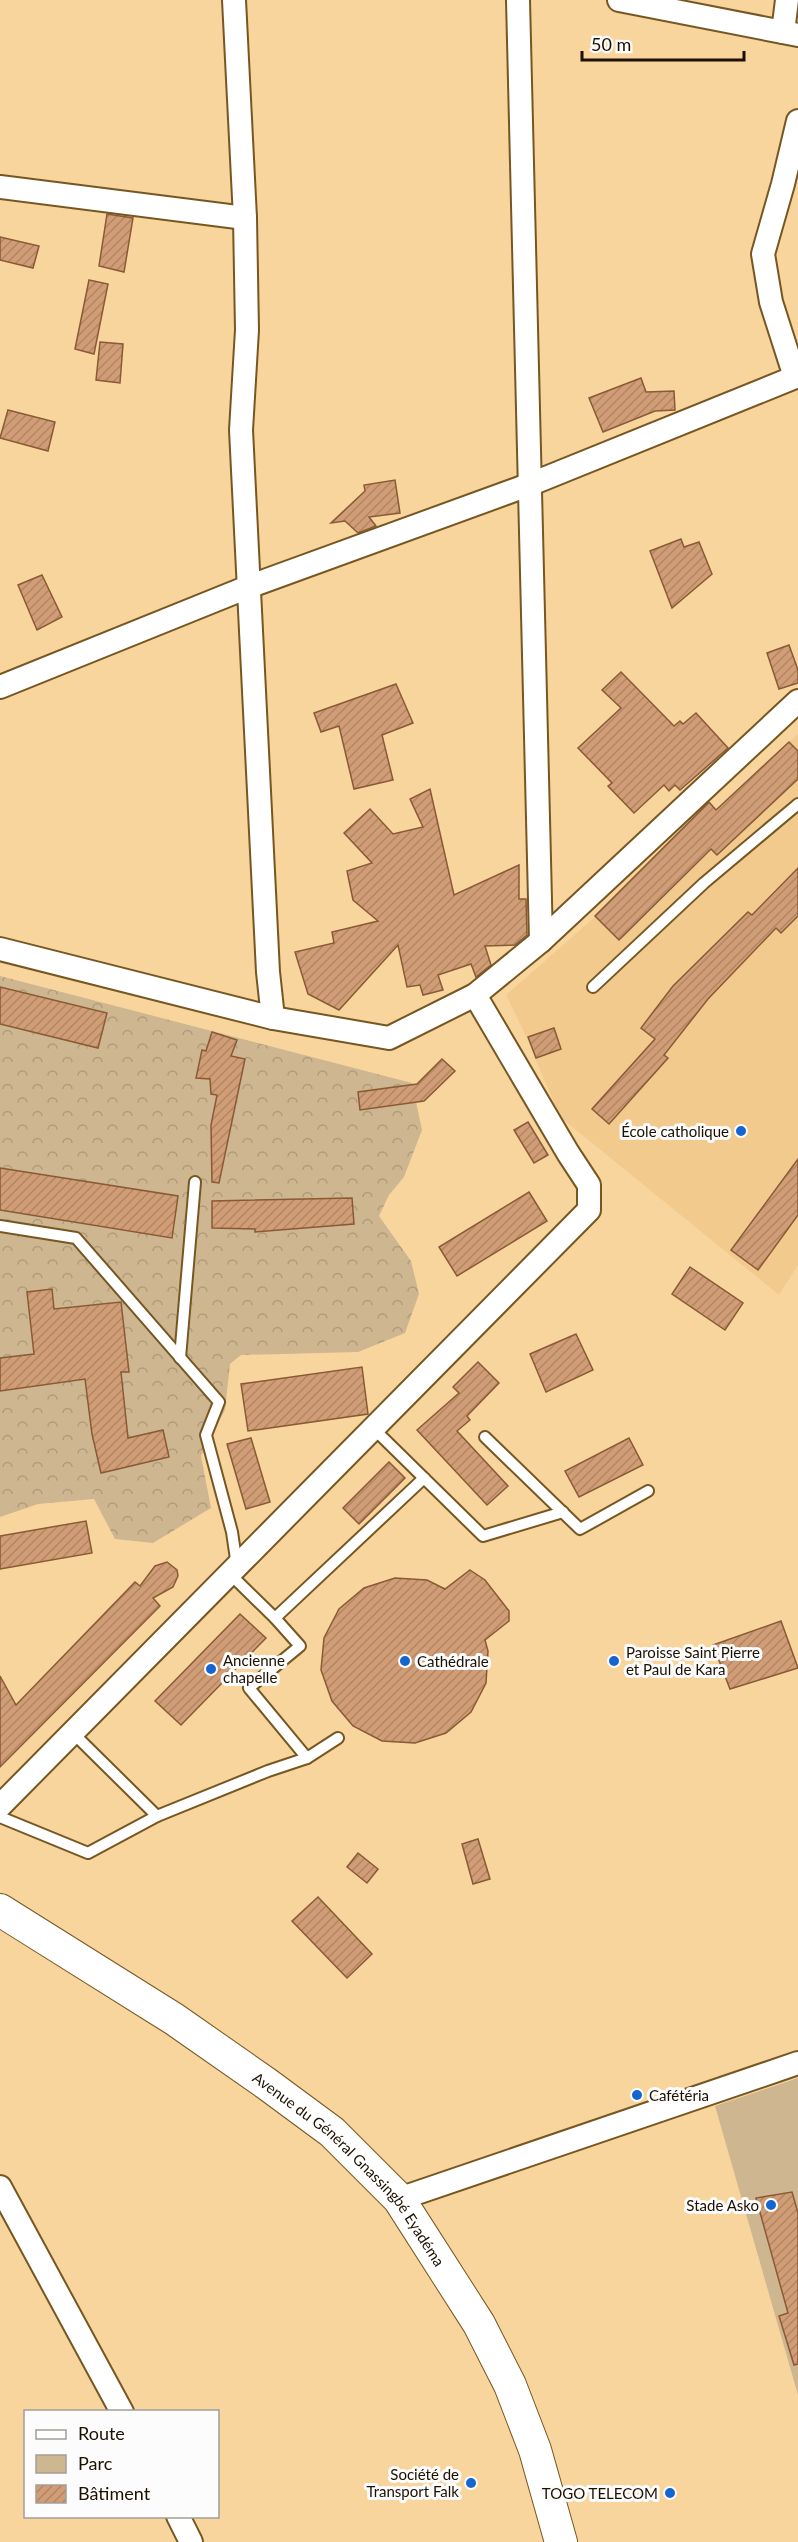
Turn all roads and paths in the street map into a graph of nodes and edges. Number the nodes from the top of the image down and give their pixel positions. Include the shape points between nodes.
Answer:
1 (234, 0) edge
2 (519, 0) edge
3 (619, 0) edge
4 (787, 0) edge
5 (790, 33) edge
6 (798, 121) edge
7 (0, 187) edge
8 (245, 218) junction
9 (796, 376) edge
10 (531, 484) junction
11 (248, 587) junction
12 (0, 687) edge
13 (798, 701) edge
14 (798, 804) edge
15 (541, 941) junction
16 (0, 949) edge
17 (594, 987) dead end
18 (475, 995) junction
19 (273, 1018) junction
20 (195, 1182) dead end
21 (0, 1226) edge
22 (180, 1358) junction
23 (374, 1429) junction
24 (485, 1437) dead end
25 (424, 1478) junction
26 (648, 1491) dead end
27 (562, 1512) junction
28 (234, 1571) junction
29 (275, 1618) junction
30 (73, 1733) junction
31 (338, 1738) dead end
32 (308, 1758) junction
33 (0, 1806) edge
34 (158, 1816) junction
35 (0, 1817) edge
36 (0, 1910) edge
37 (798, 2063) edge
38 (0, 2187) edge
39 (399, 2199) junction
40 (121, 2410) edge
41 (179, 2518) edge
42 (191, 2542) edge
43 (561, 2542) edge

1 - 8 street
2 - 10 street
3 - 5 street
4 - 5 street
6 - 9 street via 763,254 771,302
7 - 8 street
8 - 11 street via 247,330 241,430
9 - 10 street
10 - 11 street
10 - 15 street
11 - 12 street
11 - 19 street
13 - 15 street
14 - 17 lane via 704,883
15 - 18 street
16 - 19 street
18 - 19 street via 389,1038
18 - 23 street via 589,1185 589,1210
20 - 22 lane
21 - 22 lane via 76,1238
22 - 28 lane via 219,1402 206,1435 232,1532
23 - 25 lane
23 - 28 street
24 - 27 lane
25 - 27 lane via 483,1536
25 - 29 lane
26 - 27 lane via 580,1529
28 - 29 lane
28 - 30 street
29 - 32 lane via 300,1646 249,1688
30 - 33 street
30 - 34 lane
31 - 32 lane
32 - 34 lane
34 - 35 lane via 88,1853
36 - 39 main road, Avenue du Général Gnassingbé Eyadéma via 174,2019 267,2084 332,2132
37 - 39 street
38 - 40 street
39 - 43 main road, Avenue du Général Gnassingbé Eyadéma via 479,2324 510,2385 535,2450
41 - 42 street

